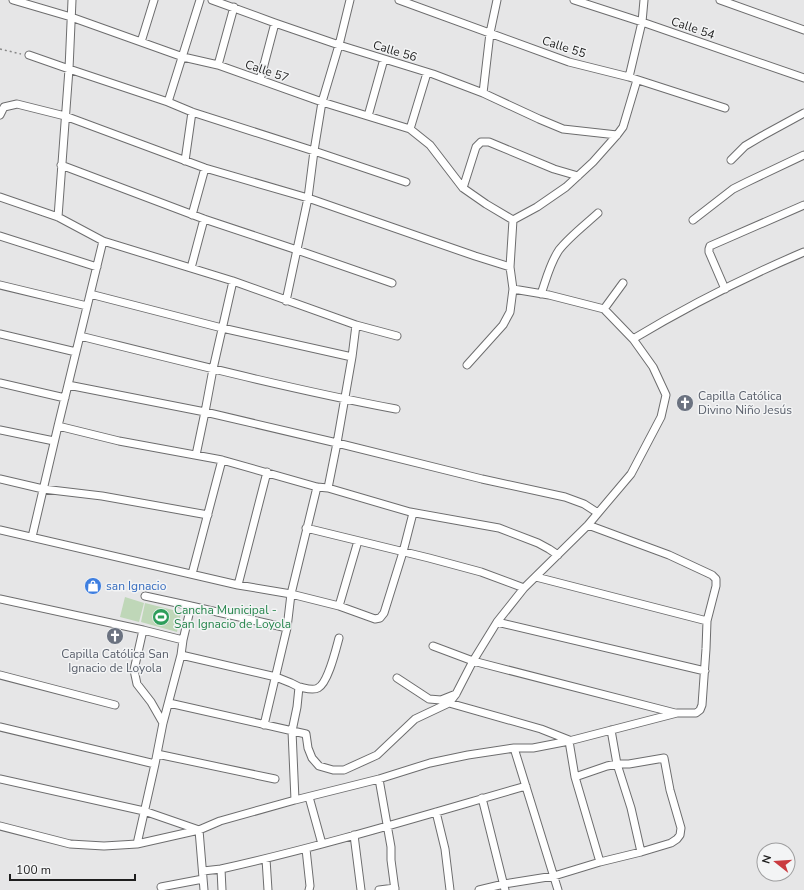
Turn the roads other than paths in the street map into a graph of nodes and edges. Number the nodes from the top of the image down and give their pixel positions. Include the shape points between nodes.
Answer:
1 (13, 0) edge
2 (72, 0) edge
3 (154, 0) edge
4 (200, 0) edge
5 (212, 0) edge
6 (350, 0) edge
7 (399, 0) edge
8 (497, 0) edge
9 (574, 0) edge
10 (644, 0) edge
11 (720, 0) edge
12 (234, 8) junction
13 (71, 17) junction
14 (642, 22) junction
15 (275, 23) junction
16 (804, 30) edge
17 (490, 33) junction
18 (141, 42) junction
19 (339, 45) junction
20 (29, 55) road end
21 (183, 57) junction
22 (384, 59) junction
23 (218, 65) junction
24 (69, 69) junction
25 (428, 72) junction
26 (633, 78) junction
27 (804, 78) edge
28 (260, 80) junction
29 (483, 93) junction
30 (168, 102) junction
31 (322, 102) junction
32 (725, 108) dead end
33 (192, 112) junction
34 (804, 113) edge
35 (0, 115) edge
36 (65, 116) junction
37 (368, 116) junction
38 (410, 129) junction
39 (617, 135) junction
40 (314, 151) junction
41 (804, 155) edge
42 (732, 160) dead end
43 (184, 161) junction
44 (61, 165) junction
45 (205, 168) junction
46 (578, 176) junction
47 (406, 182) dead end
48 (463, 188) junction
49 (0, 197) edge
50 (308, 198) junction
51 (804, 205) edge
52 (598, 213) dead end
53 (192, 215) junction
54 (58, 217) junction
55 (204, 219) junction
56 (513, 220) junction
57 (693, 220) dead end
58 (0, 236) edge
59 (104, 241) junction
60 (297, 250) junction
61 (804, 252) edge
62 (97, 268) junction
63 (191, 268) junction
64 (510, 268) junction
65 (233, 281) junction
66 (392, 283) dead end
67 (623, 283) dead end
68 (0, 285) edge
69 (513, 289) junction
70 (726, 289) junction
71 (90, 294) junction
72 (541, 294) junction
73 (286, 300) junction
74 (87, 306) junction
75 (604, 309) junction
76 (356, 325) junction
77 (222, 328) junction
78 (0, 334) edge
79 (80, 336) junction
80 (397, 336) dead end
81 (633, 339) junction
82 (76, 352) junction
83 (352, 357) junction
84 (467, 365) dead end
85 (213, 369) junction
86 (0, 383) edge
87 (68, 385) junction
88 (65, 398) junction
89 (344, 400) junction
90 (396, 410) dead end
91 (205, 412) junction
92 (58, 426) junction
93 (0, 430) edge
94 (54, 441) junction
95 (338, 443) junction
96 (196, 455) junction
97 (222, 460) junction
98 (267, 472) junction
99 (0, 479) edge
100 (317, 487) junction
101 (328, 488) junction
102 (43, 490) junction
103 (414, 513) junction
104 (598, 513) junction
105 (208, 515) junction
106 (588, 524) junction
107 (306, 528) junction
108 (0, 530) edge
109 (32, 537) junction
110 (358, 541) junction
111 (403, 552) junction
112 (558, 555) junction
113 (192, 574) junction
114 (536, 576) junction
115 (238, 585) junction
116 (524, 588) junction
117 (291, 594) junction
118 (145, 596) dead end
119 (0, 599) edge
120 (191, 606) junction
121 (339, 606) junction
122 (707, 621) junction
123 (497, 622) junction
124 (287, 628) junction
125 (143, 630) junction
126 (339, 638) dead end
127 (183, 640) junction
128 (433, 646) dead end
129 (181, 655) junction
130 (474, 661) junction
131 (705, 670) junction
132 (0, 675) edge
133 (276, 677) junction
134 (397, 678) dead end
135 (299, 687) junction
136 (456, 694) junction
137 (169, 703) junction
138 (449, 703) junction
139 (115, 706) dead end
140 (677, 713) junction
141 (163, 723) junction
142 (264, 725) junction
143 (0, 727) edge
144 (611, 730) junction
145 (292, 731) junction
146 (569, 740) junction
147 (514, 748) junction
148 (157, 754) junction
149 (155, 764) junction
150 (617, 764) junction
151 (574, 777) junction
152 (0, 779) edge
153 (275, 779) dead end
154 (379, 779) junction
155 (526, 786) junction
156 (309, 796) junction
157 (482, 798) junction
158 (295, 800) junction
159 (144, 811) junction
160 (436, 812) junction
161 (388, 825) junction
162 (0, 826) edge
163 (199, 830) junction
164 (354, 835) junction
165 (137, 844) junction
166 (322, 844) junction
167 (306, 849) junction
168 (641, 852) junction
169 (266, 859) junction
170 (600, 862) junction
171 (221, 869) junction
172 (203, 871) junction
173 (554, 876) junction
174 (203, 879) junction
175 (161, 887) dead end
176 (505, 887) edge
177 (395, 889) edge
178 (204, 890) edge
179 (222, 890) edge
180 (268, 890) edge
181 (309, 890) edge
182 (361, 890) edge
183 (379, 890) edge
184 (450, 890) edge
185 (479, 890) edge
186 (558, 890) edge

1 - 13 street, Calle 57
2 - 13 street
3 - 18 street
4 - 21 street
5 - 12 street, Calle 56
6 - 19 street
7 - 17 street, Calle 55
8 - 17 street
9 - 14 street, Calle 54
10 - 14 street
11 - 16 street
12 - 15 street, Calle 56
12 - 23 street
13 - 18 street, Calle 57
13 - 24 street
14 - 26 street
14 - 27 street, Calle 54
15 - 19 street, Calle 56
15 - 28 street
17 - 26 street, Calle 55 via 569,62
17 - 29 street
18 - 21 street, Calle 57
19 - 22 street, Calle 56
19 - 31 street
20 - 24 street
21 - 23 street, Calle 57
21 - 30 street
22 - 25 street, Calle 56
22 - 37 street
23 - 28 street, Calle 57
24 - 30 street
24 - 36 street
25 - 29 street, Calle 56
25 - 38 street
26 - 32 street, Calle 55
26 - 39 street via 623,127
28 - 31 street, Calle 57
29 - 39 street, Calle 56 via 563,129
30 - 33 street
31 - 37 street, Calle 57
31 - 40 street
33 - 40 street
33 - 43 street
34 - 42 street via 745,146
35 - 36 street via 4,107 17,104
36 - 43 street
36 - 44 street
37 - 38 street, Calle 57
38 - 48 street, Calle 57 via 430,145
39 - 46 street
40 - 47 street
40 - 50 street
41 - 57 street via 733,190
43 - 45 street
44 - 53 street
44 - 54 street
45 - 50 street
45 - 53 street
46 - 48 street via 554,169 489,142 481,142 476,147
46 - 56 street via 543,203
48 - 56 street, Calle 57
49 - 54 street
50 - 60 street
50 - 64 street
51 - 70 street via 710,246 709,252
52 - 72 street via 559,250
53 - 55 street
54 - 59 street
55 - 60 street
55 - 63 street
56 - 64 street
58 - 62 street
59 - 62 street
59 - 63 street
60 - 66 street
60 - 73 street
61 - 70 street
62 - 71 street
63 - 65 street
64 - 69 street
65 - 73 street
65 - 77 street
67 - 75 street
68 - 74 street
69 - 72 street
69 - 84 street via 510,312 503,325
70 - 81 street
71 - 74 street
71 - 77 street
72 - 75 street
73 - 76 street
74 - 79 street
75 - 81 street
76 - 80 street
76 - 83 street
77 - 83 street
77 - 85 street
78 - 82 street
79 - 82 street
79 - 85 street
81 - 104 street via 653,367 666,395 662,417 631,474
82 - 87 street
83 - 89 street
85 - 89 street
85 - 91 street
86 - 88 street
87 - 88 street
87 - 91 street
88 - 92 street
89 - 90 street
89 - 95 street
91 - 95 street
91 - 96 street
92 - 94 street
92 - 96 street via 119,442
93 - 94 street
94 - 102 street
95 - 101 street
95 - 104 street via 482,480 565,497
96 - 97 street
97 - 98 street
97 - 105 street
98 - 100 street
98 - 115 street
99 - 102 street
100 - 101 street
100 - 107 street
101 - 103 street
102 - 105 street via 102,496
102 - 109 street
103 - 111 street
103 - 112 street via 499,528 538,543
104 - 106 street
105 - 113 street
106 - 112 street
106 - 122 street via 669,555 712,575 716,579 716,586
107 - 110 street
107 - 117 street
108 - 109 street
109 - 113 street
110 - 111 street
110 - 121 street
111 - 116 street via 481,572
111 - 121 street via 384,613 380,618 375,619
112 - 114 street
113 - 115 street
114 - 116 street
114 - 122 street
115 - 117 street
116 - 123 street
117 - 121 street
117 - 124 street
118 - 120 street
119 - 125 street
120 - 124 street
120 - 127 street
122 - 131 street
123 - 130 street
123 - 131 street
124 - 133 street
125 - 127 street
125 - 141 street via 134,670 137,684
126 - 135 street via 322,685 311,689
127 - 129 street
128 - 130 street
129 - 133 street
129 - 137 street
130 - 136 street
130 - 140 street
131 - 140 street via 700,710 696,713
132 - 139 street
133 - 135 street
133 - 142 street
134 - 136 street via 429,699 441,700
135 - 145 street
136 - 138 street
137 - 141 street
137 - 142 street
138 - 145 street via 415,718 377,755 344,770 319,766 312,758 306,734
138 - 146 street via 541,729
140 - 144 street
141 - 148 street
142 - 145 street
143 - 149 street
144 - 146 street
144 - 150 street
145 - 158 street
146 - 147 street via 533,748
146 - 151 street
147 - 154 street via 430,763
147 - 155 street
148 - 149 street
148 - 153 street
149 - 159 street
150 - 151 street
150 - 168 street
150 - 168 street via 664,758 680,835 671,842
151 - 170 street
152 - 159 street
154 - 156 street
154 - 161 street
155 - 157 street
155 - 173 street
156 - 158 street
156 - 166 street
157 - 160 street
157 - 176 street
158 - 163 street via 220,821
159 - 163 street
159 - 165 street
160 - 161 street
160 - 184 street
161 - 164 street
161 - 177 street
162 - 165 street via 70,844
163 - 165 street
163 - 172 street
164 - 166 street
164 - 182 street
166 - 167 street
167 - 169 street
167 - 181 street
168 - 170 street
169 - 171 street
169 - 180 street
170 - 173 street
171 - 172 street
171 - 179 street
172 - 174 street
173 - 176 street
173 - 186 street
174 - 175 street
174 - 178 street
176 - 185 street
177 - 183 street

